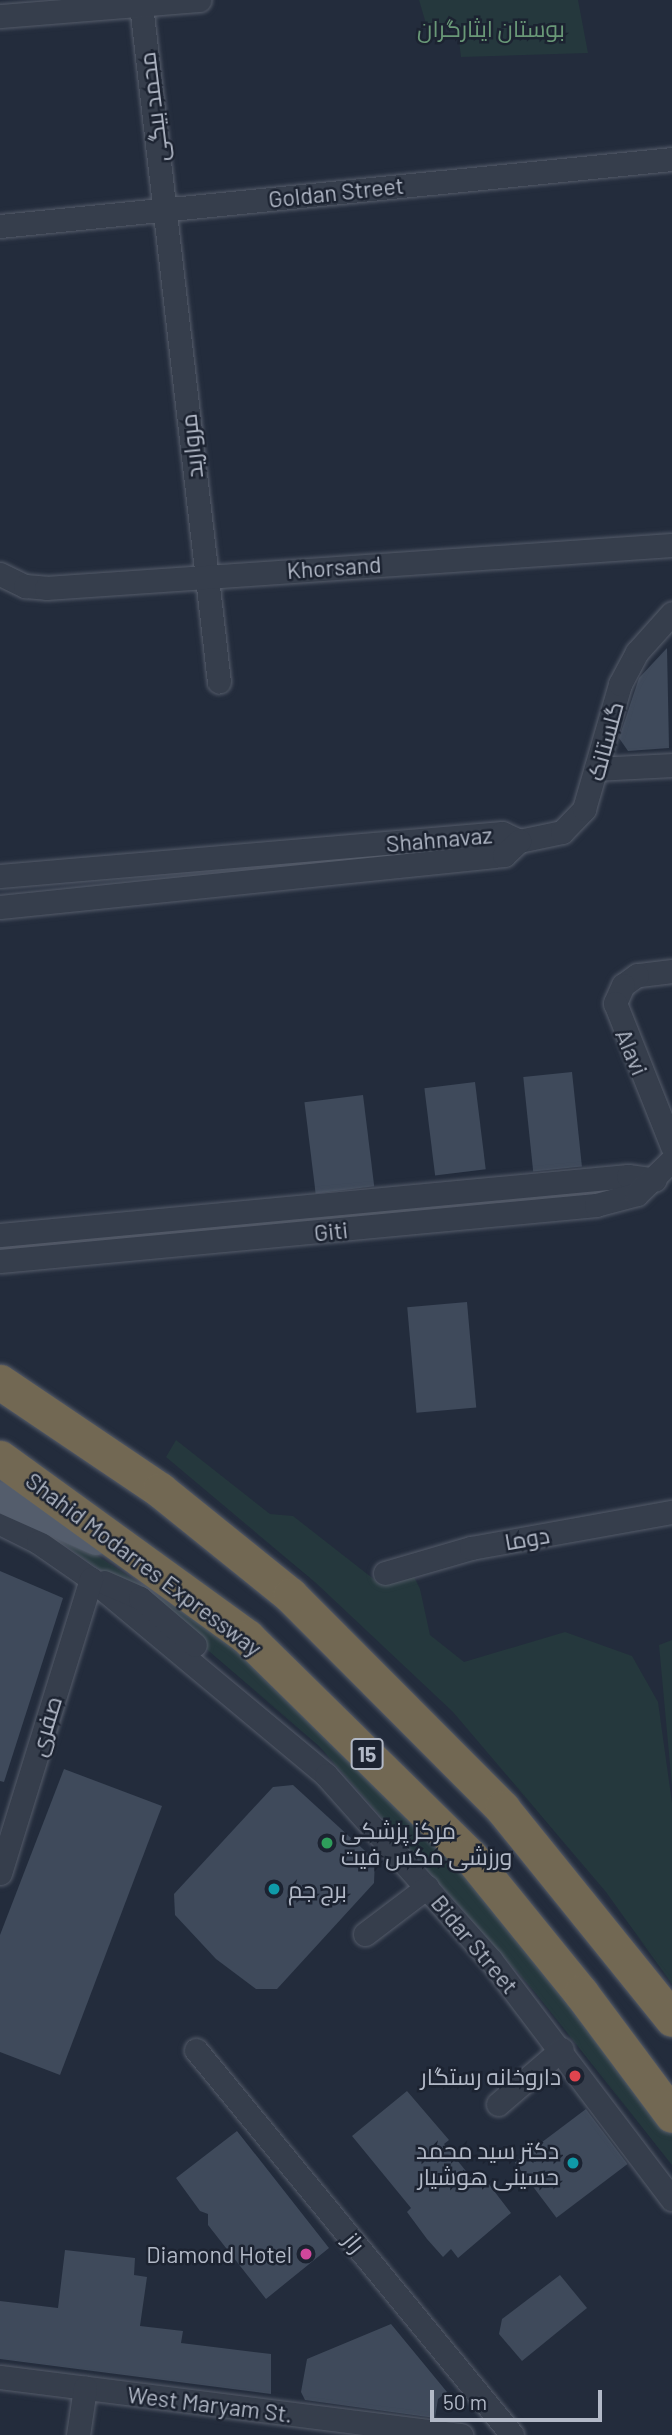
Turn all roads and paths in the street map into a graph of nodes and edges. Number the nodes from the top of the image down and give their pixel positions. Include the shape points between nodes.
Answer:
1 (200, 0) edge
2 (141, 5) junction
3 (0, 16) edge
4 (672, 159) edge
5 (164, 209) junction
6 (0, 226) edge
7 (672, 545) edge
8 (0, 574) edge
9 (206, 576) junction
10 (672, 613) edge
11 (219, 682) dead end
12 (672, 765) edge
13 (596, 769) junction
14 (508, 843) junction
15 (0, 876) edge
16 (0, 907) edge
17 (672, 971) edge
18 (672, 1146) edge
19 (672, 1160) edge
20 (655, 1180) junction
21 (0, 1235) edge
22 (0, 1261) edge
23 (0, 1382) edge
24 (0, 1458) edge
25 (0, 1497) edge
26 (672, 1512) edge
27 (0, 1523) edge
28 (385, 1573) dead end
29 (91, 1579) junction
30 (184, 1588) junction
31 (0, 1873) edge
32 (428, 1887) junction
33 (365, 1934) dead end
34 (672, 2019) edge
35 (562, 2049) junction
36 (196, 2050) dead end
37 (498, 2104) dead end
38 (672, 2115) edge
39 (672, 2176) edge
40 (672, 2199) edge
41 (0, 2378) edge
42 (85, 2388) junction
43 (78, 2435) edge
44 (461, 2435) edge
45 (512, 2435) edge

1 - 2 street
2 - 3 street
2 - 5 street, محمد بيگی
4 - 5 street, Goldan Street
5 - 6 street, Goldan Street
5 - 9 street, مروارید
7 - 9 street, Khorsand
8 - 9 street, Khorsand via 25,586 46,588
9 - 11 street, مروارید
10 - 13 street, گلستانک via 637,652 620,684
12 - 13 street
13 - 14 street, گلستانک via 590,800 562,832
14 - 15 street, Shahnavaz
14 - 16 street, Shahnavaz
17 - 18 street, Alavi via 649,972 622,985 615,1003
19 - 20 street, Giti
20 - 21 street, Giti via 628,1175
20 - 22 street, Giti via 626,1199 596,1205
23 - 34 highway via 160,1490 290,1595 502,1808
24 - 30 highway, Shahid Modarres Expressway / 15
25 - 30 main road via 78,1531
26 - 28 street, دوما via 471,1548
27 - 29 street, Bidar Street via 38,1542
29 - 31 street, صفری
29 - 32 street, Bidar Street via 285,1736 326,1774
29 - 39 street, Bidar Street via 141,1598 335,1768 502,1955 626,2108
30 - 38 highway, Shahid Modarres Expressway / 15 via 247,1637 470,1856
32 - 33 street
32 - 35 street, Bidar Street
35 - 37 street
35 - 40 street, Bidar Street
36 - 45 street, راز
41 - 42 street, West Maryam St.
42 - 43 street
42 - 44 street, West Maryam St.

